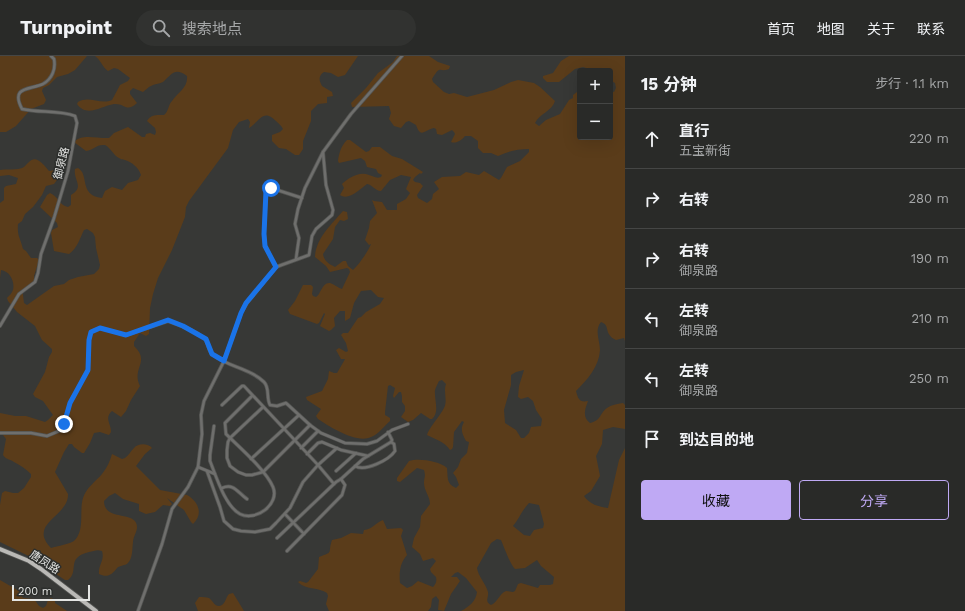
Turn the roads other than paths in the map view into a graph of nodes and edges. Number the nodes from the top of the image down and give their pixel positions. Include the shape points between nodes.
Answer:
1 (50, 56) edge
2 (402, 56) edge
3 (323, 152) junction
4 (302, 198) junction
5 (296, 259) junction
6 (276, 267) junction
7 (0, 326) edge
8 (224, 361) junction
9 (252, 396) junction
10 (222, 405) dead end
11 (262, 407) junction
12 (299, 414) junction
13 (408, 424) dead end
14 (310, 425) junction
15 (214, 426) dead end
16 (283, 429) junction
17 (318, 430) junction
18 (388, 432) junction
19 (0, 433) edge
20 (230, 438) junction
21 (294, 440) junction
22 (391, 442) junction
23 (301, 448) junction
24 (337, 448) junction
25 (356, 453) junction
26 (307, 454) junction
27 (368, 456) junction
28 (251, 459) junction
29 (318, 465) junction
30 (355, 466) junction
31 (198, 467) junction
32 (336, 471) dead end
33 (207, 472) junction
34 (263, 472) junction
35 (216, 475) junction
36 (341, 479) junction
37 (334, 484) junction
38 (222, 488) junction
39 (247, 499) dead end
40 (285, 514) junction
41 (293, 522) junction
42 (304, 534) junction
43 (277, 538) dead end
44 (0, 549) edge
45 (288, 551) dead end
46 (96, 611) edge
47 (138, 611) edge

1 - 7 street, 御泉路 via 54,59 55,67 52,75 44,84 25,88 20,92 18,102 22,109 75,116 76,135 35,282 19,294
2 - 3 street via 351,114
3 - 4 street
3 - 5 street via 332,215 316,229 312,236 309,255
4 - 5 street via 295,224 299,238
4 - 6 street via 271,188 266,191 265,246
5 - 6 street
6 - 8 street via 246,303
8 - 12 street via 263,381 270,405 286,403
8 - 19 street via 212,354 206,339 168,320 126,335 100,328 91,332 88,370 70,403 64,424 59,431 48,436
8 - 31 street via 204,401
9 - 10 street via 242,386
9 - 11 street
9 - 20 street via 225,423 226,434
11 - 16 street
11 - 20 street
12 - 14 street
12 - 16 street
13 - 18 street
14 - 17 street
14 - 21 street
15 - 35 street via 210,461
16 - 21 street
16 - 28 street
17 - 18 street via 345,443 354,444 377,441
17 - 23 street
18 - 22 street
20 - 28 street
20 - 34 street via 227,458 230,466 246,475
21 - 23 street
21 - 34 street
22 - 27 street
22 - 30 street via 395,451 388,458 362,468
23 - 26 street
24 - 25 street
24 - 26 street via 322,442
24 - 29 street
25 - 27 street
25 - 32 street
26 - 29 street
27 - 30 street
28 - 34 street
29 - 37 street
29 - 40 street via 303,482
30 - 36 street
31 - 33 street
31 - 47 street via 188,488 172,509
33 - 35 street
33 - 40 street via 222,517 233,529 255,532 270,529
34 - 38 street via 273,488 273,497 270,505 257,514 240,514 227,500
35 - 38 street
36 - 37 street
36 - 42 street via 345,485 342,495
37 - 41 street
38 - 39 street via 232,486
40 - 41 street
41 - 42 street
41 - 43 street
42 - 45 street
44 - 46 highway, 唐凤路 via 29,561

